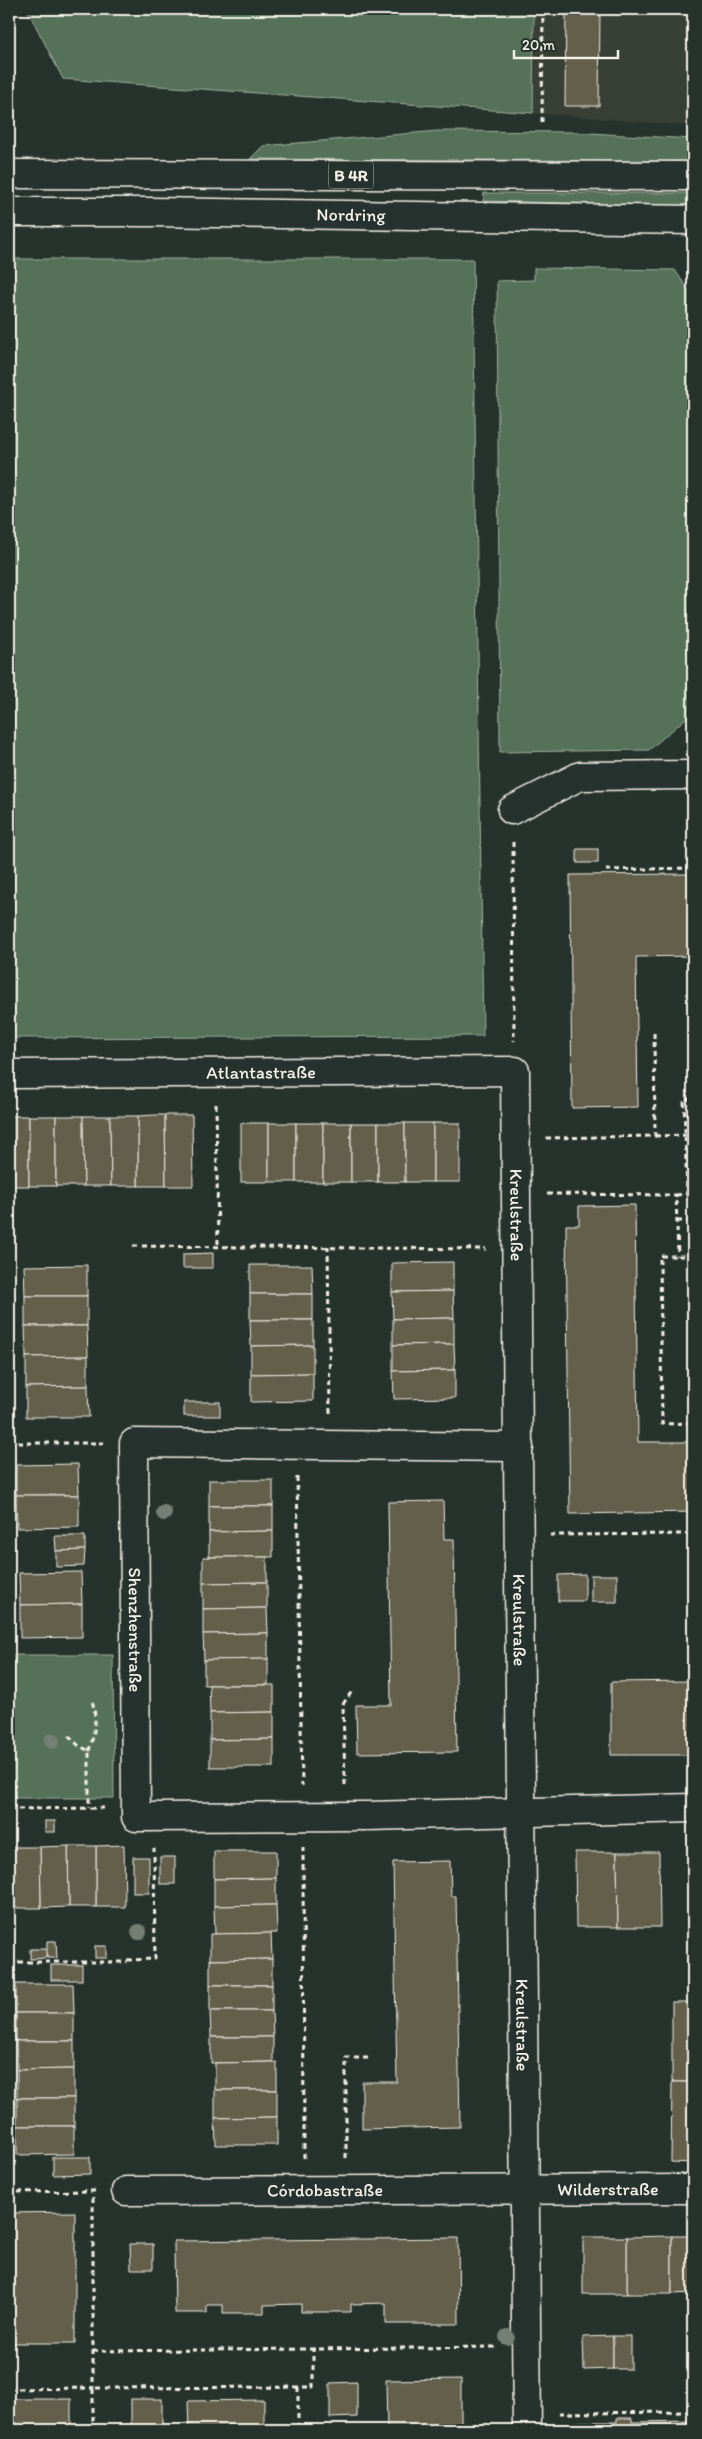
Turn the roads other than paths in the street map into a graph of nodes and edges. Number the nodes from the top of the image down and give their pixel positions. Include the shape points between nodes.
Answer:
1 (9, 174) edge
2 (693, 176) edge
3 (9, 212) edge
4 (693, 220) edge
5 (693, 775) edge
6 (512, 810) road end
7 (515, 1071) joint
8 (9, 1074) edge
9 (519, 1447) junction
10 (693, 1808) edge
11 (523, 1811) junction
12 (523, 2189) junction
13 (693, 2189) edge
14 (126, 2190) road end
15 (527, 2422) edge

1 - 2 street, B 4R
3 - 4 street, Nordring / B 4R
5 - 6 street via 580,776
7 - 8 street, Atlantastraße
7 - 9 street, Kreulstraße
9 - 11 street, Kreulstraße
9 - 11 street, Shenzhenstraße via 134,1443 145,1817
10 - 11 street
11 - 12 street, Kreulstraße
12 - 13 street, Wilderstraße
12 - 14 street, Córdobastraße
12 - 15 street, Kreulstraße

